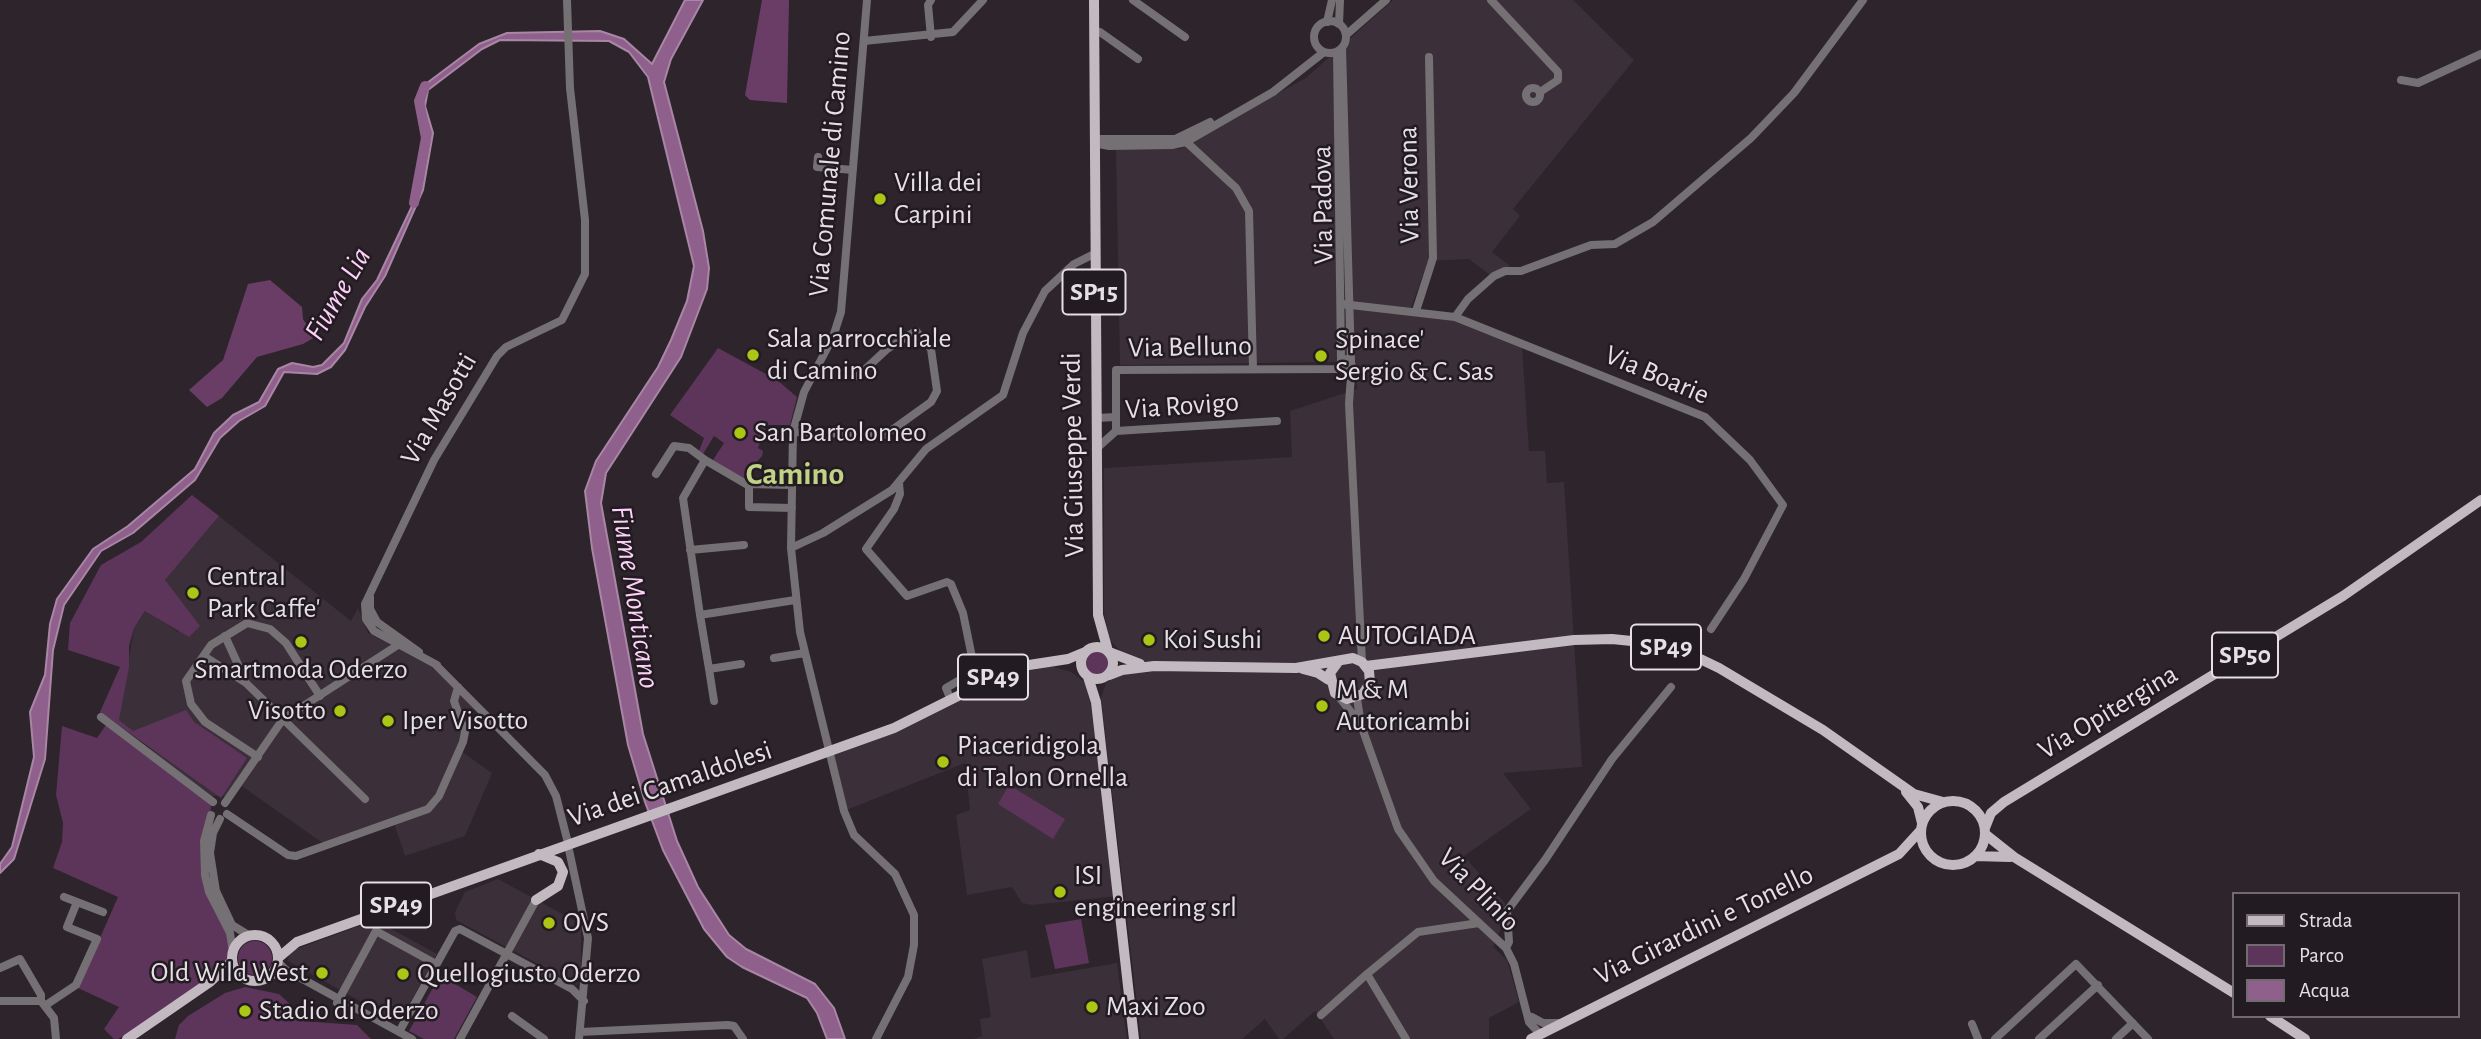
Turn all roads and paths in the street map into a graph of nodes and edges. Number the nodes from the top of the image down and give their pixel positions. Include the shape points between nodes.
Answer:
1 (567, 0) edge
2 (867, 0) edge
3 (931, 0) edge
4 (983, 0) edge
5 (1094, 0) edge
6 (1133, 0) edge
7 (1332, 0) edge
8 (1340, 0) edge
9 (1379, 0) edge
10 (1386, 0) edge
11 (1492, 0) edge
12 (1863, 0) edge
13 (1327, 22) junction
14 (1343, 30) junction
15 (1094, 32) junction
16 (931, 37) junction
17 (1185, 37) dead end
18 (864, 41) junction
19 (1322, 50) junction
20 (1340, 50) junction
21 (2481, 54) edge
22 (1429, 57) dead end
23 (1138, 58) dead end
24 (2401, 80) dead end
25 (1540, 92) dead end
26 (1095, 119) junction
27 (1184, 139) junction
28 (1094, 141) junction
29 (1112, 142) junction
30 (817, 157) dead end
31 (1094, 161) junction
32 (853, 170) junction
33 (1094, 254) junction
34 (1345, 304) junction
35 (1416, 310) junction
36 (1455, 317) junction
37 (1352, 364) junction
38 (1339, 366) junction
39 (1253, 369) junction
40 (858, 376) dead end
41 (1349, 404) junction
42 (1116, 417) junction
43 (1277, 421) dead end
44 (1096, 423) junction
45 (793, 432) junction
46 (1114, 433) junction
47 (1096, 449) junction
48 (705, 460) junction
49 (656, 474) dead end
50 (899, 483) junction
51 (749, 484) junction
52 (792, 485) junction
53 (2481, 500) edge
54 (792, 508) junction
55 (744, 545) dead end
56 (791, 548) junction
57 (690, 550) junction
58 (374, 584) junction
59 (795, 600) junction
60 (700, 615) junction
61 (1098, 615) junction
62 (1711, 629) dead end
63 (225, 636) junction
64 (1362, 640) junction
65 (397, 646) junction
66 (1086, 651) junction
67 (1108, 651) junction
68 (417, 652) junction
69 (805, 653) junction
70 (204, 656) junction
71 (774, 658) dead end
72 (1343, 660) junction
73 (1054, 662) junction
74 (741, 664) dead end
75 (1364, 664) junction
76 (1398, 664) junction
77 (437, 665) junction
78 (1154, 666) junction
79 (1296, 668) junction
80 (709, 669) junction
81 (1086, 675) junction
82 (1108, 676) junction
83 (1329, 680) junction
84 (1370, 682) junction
85 (246, 683) junction
86 (458, 687) junction
87 (1671, 687) dead end
88 (1337, 694) junction
89 (320, 696) junction
90 (950, 698) junction
91 (1357, 698) junction
92 (714, 701) dead end
93 (101, 717) dead end
94 (283, 719) junction
95 (1361, 724) junction
96 (1099, 731) junction
97 (258, 757) junction
98 (1899, 784) junction
99 (365, 799) dead end
100 (213, 802) junction
101 (1943, 802) junction
102 (2004, 802) junction
103 (225, 803) junction
104 (1972, 807) junction
105 (211, 815) junction
106 (224, 817) junction
107 (1921, 827) junction
108 (1985, 831) junction
109 (567, 839) dead end
110 (569, 850) dead end
111 (539, 854) junction
112 (1899, 854) junction
113 (1930, 855) junction
114 (1975, 856) junction
115 (2014, 857) junction
116 (64, 897) dead end
117 (536, 900) joint
118 (77, 902) junction
119 (103, 912) dead end
120 (1479, 923) junction
121 (250, 936) junction
122 (297, 942) junction
123 (271, 943) junction
124 (1506, 948) junction
125 (507, 953) junction
126 (233, 956) junction
127 (277, 960) junction
128 (436, 964) junction
129 (0, 968) edge
130 (1367, 974) junction
131 (239, 975) junction
132 (268, 976) junction
133 (209, 982) junction
134 (585, 985) junction
135 (2098, 985) junction
136 (572, 989) junction
137 (2232, 992) edge
138 (0, 1001) edge
139 (338, 1001) junction
140 (584, 1001) junction
141 (43, 1003) junction
142 (1321, 1015) dead end
143 (512, 1016) dead end
144 (1529, 1017) junction
145 (2273, 1018) edge
146 (1560, 1023) junction
147 (2133, 1023) junction
148 (1972, 1024) dead end
149 (395, 1036) edge
150 (580, 1036) edge
151 (1533, 1037) edge
152 (56, 1039) edge
153 (127, 1039) edge
154 (412, 1039) edge
155 (460, 1039) edge
156 (544, 1039) edge
157 (743, 1039) edge
158 (876, 1039) edge
159 (1134, 1039) edge
160 (1406, 1039) edge
161 (1978, 1039) edge
162 (1995, 1039) edge
163 (2039, 1039) edge
164 (2116, 1039) edge
165 (2148, 1039) edge
166 (2305, 1039) edge

1 - 58 street, Via Masotti via 573,117 585,220 585,274 562,320 506,347 497,356 434,460
2 - 18 street, Via Comunale di Camino
3 - 16 street
4 - 16 street via 953,32
5 - 15 main road, Via Giuseppe Verdi / SP15
6 - 17 street
7 - 13 street
8 - 14 street
9 - 14 street
10 - 14 street
11 - 25 street via 1558,72 1559,79
12 - 36 street via 1807,78 1777,111 1653,222 1615,244 1591,245 1494,276
13 - 14 street
13 - 19 street via 1316,31
14 - 20 street
15 - 23 street
15 - 26 main road, Via Giuseppe Verdi / SP15
16 - 18 street
18 - 32 street, Via Comunale di Camino
19 - 20 street
19 - 27 street via 1273,92
20 - 34 street, Via Padova
21 - 24 street via 2418,83
22 - 35 street, Via Verona via 1433,258
26 - 28 main road, Via Giuseppe Verdi / SP15
26 - 29 street
27 - 29 street via 1172,145
27 - 39 street via 1236,188 1249,211
28 - 29 street
28 - 31 main road, Via Giuseppe Verdi / SP15
29 - 31 street
30 - 32 street via 817,166
31 - 33 main road, Via Giuseppe Verdi / SP15
32 - 45 street, Via Comunale di Camino via 838,326 804,392
33 - 44 main road, Via Giuseppe Verdi / SP15
33 - 50 street via 1074,264 1045,291 1028,321 1003,395 926,449
34 - 35 street, Via Boarie
34 - 37 street, Via Padova
34 - 38 street, Via Padova
35 - 36 street, Via Boarie
36 - 62 street, Via Boarie via 1705,417 1750,460 1783,501 1783,508
37 - 38 street, Via Belluno
37 - 41 street, Via Padova
38 - 39 street, Via Belluno
38 - 41 street, Via Padova
39 - 42 street, Via Belluno via 1116,370
40 - 45 street via 887,349 916,331 931,349 937,391 935,399 885,435
41 - 64 street
42 - 44 street
42 - 46 street
43 - 46 street, Via Rovigo
44 - 46 street
44 - 47 main road, Via Giuseppe Verdi / SP15
45 - 52 street, Via Comunale di Camino
46 - 47 street, Via Rovigo
47 - 61 main road, Via Giuseppe Verdi / SP15
48 - 49 street via 688,448 674,446
48 - 51 street
48 - 57 street via 684,494
50 - 56 street via 824,533
50 - 90 street via 894,509 866,549 907,596 951,584 963,613 973,662 972,673 946,688
51 - 52 street
51 - 54 street via 749,507
52 - 54 street, Via Comunale di Camino
53 - 102 main road, Via Opitergina / SP50 via 2343,596
54 - 56 street, Via Comunale di Camino
55 - 57 street
56 - 59 street, Via Comunale di Camino
57 - 60 street
58 - 65 street, Via Masotti via 365,604 366,619 374,631
58 - 68 street, Via Masotti via 369,603 372,614
59 - 60 street
59 - 69 street, Via Comunale di Camino
60 - 80 street
61 - 66 main road, Via Giuseppe Verdi / SP15
61 - 67 main road, Via Giuseppe Verdi / SP15
63 - 70 street
63 - 85 street
63 - 89 street via 249,622 270,629 286,643
64 - 72 street
64 - 75 street
65 - 68 street via 401,643
65 - 77 street, Via Masotti
65 - 89 street
66 - 67 main road, SP49 via 1098,647
66 - 73 main road, Via dei Camaldolesi / SP49
66 - 81 main road via 1081,660
67 - 78 main road, SP49 via 1129,662
67 - 82 main road via 1113,666
68 - 77 street, Via Masotti
69 - 71 street
69 - 158 street, Via Comunale di Camino via 849,824 860,842 895,874 914,915 908,977
70 - 85 street
70 - 97 street via 185,684 191,704 205,722
72 - 75 main road, SP49
72 - 79 main road, SP49
72 - 83 main road
73 - 81 main road, Via dei Camaldolesi / SP49
73 - 90 main road, Via dei Camaldolesi / SP49 via 1016,667
74 - 80 street
75 - 76 main road, SP49
75 - 84 main road
76 - 84 main road, SP49
76 - 98 main road, SP49 via 1467,651 1582,640 1651,643 1720,668 1823,730
77 - 86 street, Via Masotti
78 - 79 main road, SP49
78 - 82 main road, SP49 via 1128,668
79 - 83 main road, SP49
80 - 92 street
81 - 82 main road, SP49 via 1097,680
81 - 96 main road via 1095,697
82 - 96 main road via 1101,692
83 - 88 main road
84 - 91 main road, SP49
85 - 94 street
86 - 106 street via 454,701 465,732 463,742 432,805 307,854 291,856
86 - 109 street, Via Masotti via 545,775
87 - 124 street via 1612,759 1507,911
88 - 91 main road
88 - 95 street, Via Plinio
89 - 94 street
90 - 111 main road, Via dei Camaldolesi / SP49 via 894,728
91 - 95 street, Via Plinio
93 - 100 street
94 - 97 street
94 - 99 street
95 - 120 street, Via Plinio via 1392,816 1406,842 1434,881
96 - 159 main road
97 - 103 street
98 - 101 main road, SP49 via 1920,797
98 - 107 main road, SP49 via 1915,802
100 - 103 street
100 - 105 street
101 - 104 main road, SP49 via 1953,800
101 - 107 main road via 1930,810
102 - 104 main road, Via Opitergina / SP50
102 - 108 main road, Via Opitergina / SP50 via 1991,813
103 - 106 street
104 - 108 main road
105 - 106 street
105 - 126 street via 204,841 205,876 230,933
106 - 121 street via 213,833 210,853 216,891 232,925
107 - 112 main road, Via Girardini e Tonello
107 - 113 main road, SP49
108 - 114 main road
108 - 115 main road
110 - 134 street via 587,927
111 - 117 main road via 558,862 563,873 558,886
111 - 122 main road, Via dei Camaldolesi / SP49
112 - 113 main road, Via Girardini e Tonello via 1915,851
112 - 146 main road, Via Girardini e Tonello
113 - 114 main road via 1957,865
114 - 115 main road
115 - 137 main road
116 - 118 street
117 - 125 street
118 - 119 street
118 - 141 street via 67,927 97,939 76,985
120 - 124 street, Via Plinio
120 - 130 street via 1418,932
121 - 123 main road, SP49
121 - 126 main road via 239,942
122 - 123 main road, Via dei Camaldolesi / SP49
122 - 127 main road, Via dei Camaldolesi / SP49
123 - 127 main road
124 - 144 street, Via Plinio
125 - 128 street via 460,929
125 - 136 street
125 - 155 street
126 - 131 main road
126 - 133 main road
127 - 132 main road, SP49
127 - 139 street
128 - 139 street via 376,931
128 - 149 street
129 - 141 street via 20,959
130 - 142 street
130 - 160 street
131 - 132 main road via 252,981
131 - 133 main road
132 - 139 street via 283,974
133 - 153 main road
134 - 136 street
134 - 140 street
135 - 147 street
135 - 162 street via 2076,964
135 - 163 street
136 - 140 street
138 - 141 street
139 - 149 street
140 - 150 street
141 - 152 street via 56,1025
143 - 156 street
144 - 146 street
144 - 151 street, Via Plinio
144 - 151 street
145 - 166 main road
146 - 151 main road, Via Girardini e Tonello
147 - 164 street
147 - 165 street
148 - 161 street
149 - 154 street
150 - 157 street via 728,1025

